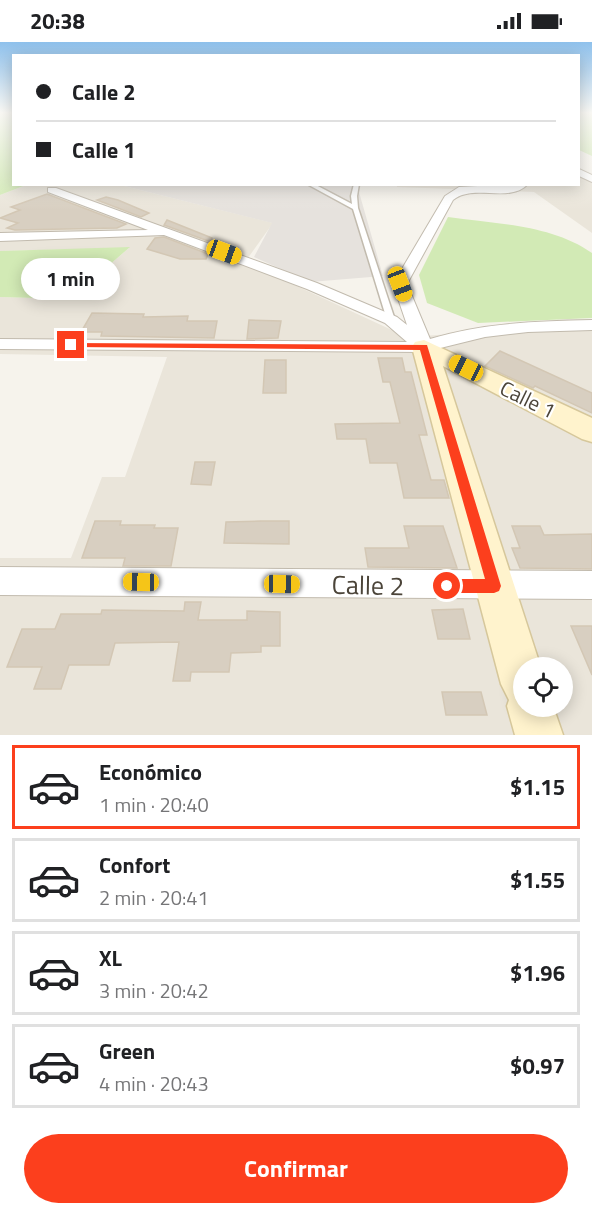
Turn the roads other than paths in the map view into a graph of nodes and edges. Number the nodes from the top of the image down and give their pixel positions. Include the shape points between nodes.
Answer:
1 (313, 186) edge
2 (356, 186) edge
3 (521, 186) edge
4 (52, 190) dead end
5 (355, 208) junction
6 (168, 233) junction
7 (0, 237) edge
8 (391, 320) junction
9 (592, 325) edge
10 (0, 344) edge
11 (424, 347) junction
12 (592, 431) edge
13 (0, 581) edge
14 (592, 585) edge
15 (494, 586) junction
16 (516, 657) edge
17 (533, 717) edge
18 (539, 735) edge

1 - 5 lane
2 - 5 lane
3 - 11 street via 459,190 449,198 400,284
4 - 6 street
5 - 8 lane
6 - 7 street
6 - 8 street via 243,259
8 - 11 street
9 - 11 street via 454,336
10 - 11 street, Calle 1
11 - 12 street, Calle 1
11 - 15 street
13 - 15 street, Calle 2
14 - 15 street, Calle 2
15 - 16 street
17 - 18 street

